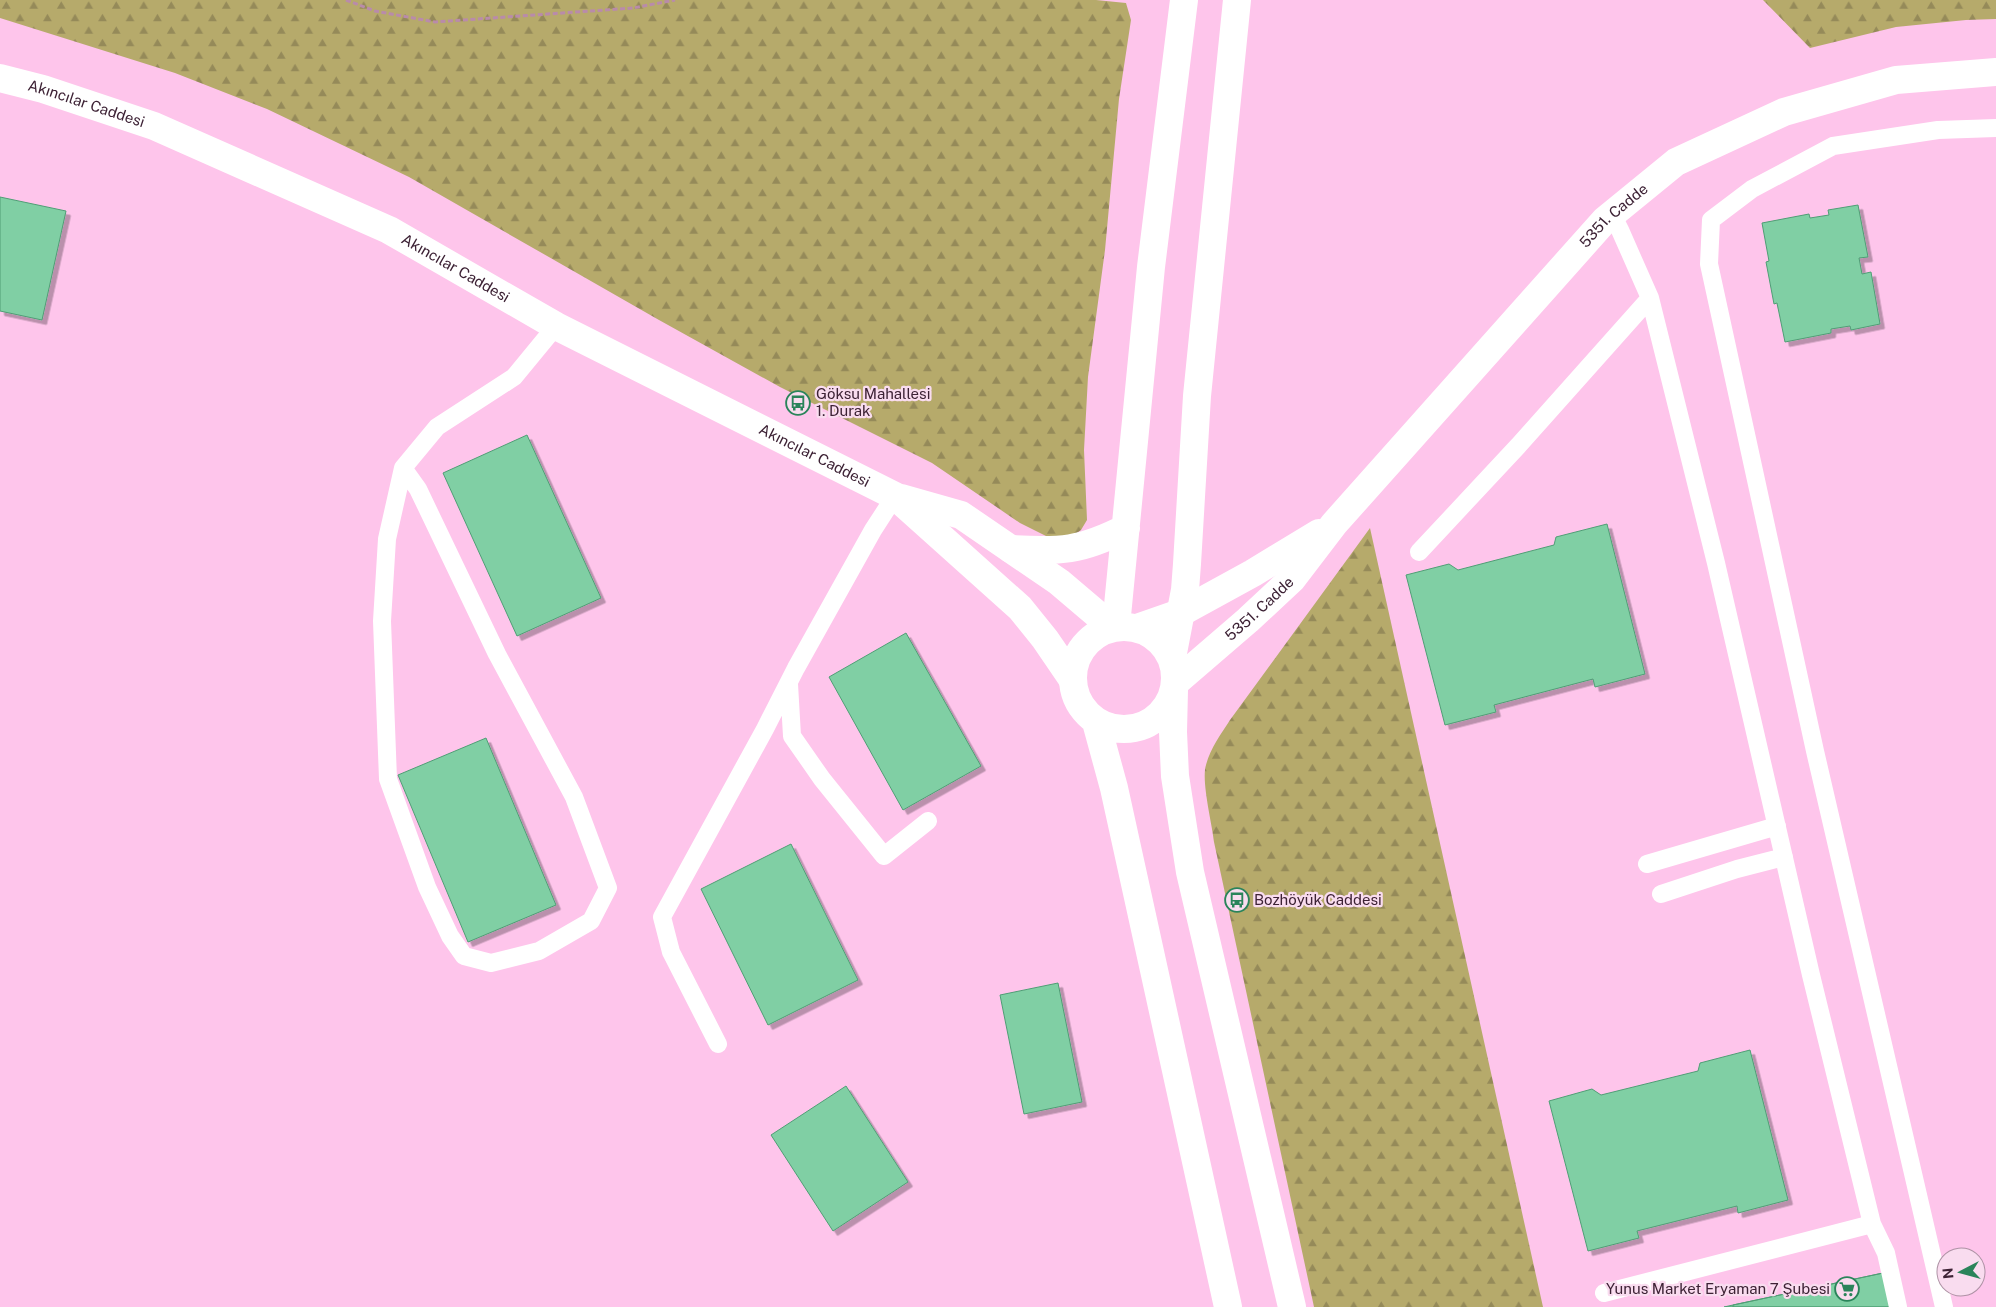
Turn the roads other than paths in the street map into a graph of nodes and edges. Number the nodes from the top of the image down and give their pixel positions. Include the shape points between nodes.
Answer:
1 (1184, 0) edge
2 (1237, 0) edge
3 (1996, 72) edge
4 (0, 78) edge
5 (1996, 128) edge
6 (1612, 214) junction
7 (1650, 298) junction
8 (556, 326) junction
9 (403, 468) junction
10 (895, 496) junction
11 (1334, 524) junction
12 (1126, 528) junction
13 (1011, 549) junction
14 (1419, 552) dead end
15 (1187, 564) junction
16 (1237, 582) junction
17 (1180, 613) junction
18 (1122, 627) junction
19 (1174, 677) junction
20 (1072, 680) junction
21 (789, 683) junction
22 (1096, 722) junction
23 (928, 821) dead end
24 (1777, 826) junction
25 (1784, 857) junction
26 (1647, 864) dead end
27 (1661, 894) dead end
28 (718, 1044) dead end
29 (1872, 1224) junction
30 (1604, 1293) dead end
31 (1228, 1307) edge
32 (1292, 1307) edge
33 (1898, 1307) edge
34 (1944, 1307) edge

1 - 12 main road via 1151,267
2 - 15 main road via 1198,386
3 - 6 main road, 5351. Cadde via 1896,80 1784,112 1676,162
4 - 8 main road, Akıncılar Caddesi via 154,126 263,173 389,230
5 - 34 lane via 1938,130 1833,146 1752,189 1712,220 1709,264 1815,751
6 - 7 lane
6 - 11 main road, 5351. Cadde
7 - 14 lane
7 - 24 lane
8 - 9 lane via 514,377 437,427
8 - 10 main road, Akıncılar Caddesi
9 - 9 lane via 387,539 382,621 388,779 427,887 450,936 464,956 491,963 539,951 591,920 608,888 574,798 497,654 418,489
10 - 13 main road, Akıncılar Caddesi via 961,514
10 - 20 main road, Akıncılar Caddesi via 1020,608
10 - 21 lane
11 - 16 main road, 5351. Cadde
11 - 19 main road, 5351. Cadde via 1292,579 1248,620
12 - 13 main road via 1106,539 1076,548 1051,551
12 - 18 main road
13 - 18 main road, Akıncılar Caddesi
15 - 16 main road via 1202,579 1221,584
15 - 17 main road
16 - 17 main road, 5351. Cadde
17 - 18 main road, 5351. Cadde
17 - 19 main road
18 - 19 main road via 1152,634 1164,644
18 - 20 main road via 1095,635 1083,647 1074,663
19 - 22 main road via 1168,705 1144,726 1128,730
19 - 32 main road via 1175,776 1190,872
20 - 22 main road via 1079,704
21 - 23 lane via 792,736 884,856
21 - 28 lane via 662,917 670,952
22 - 31 main road via 1114,788
24 - 25 lane
24 - 26 lane
25 - 27 lane
25 - 29 lane
29 - 30 lane
29 - 33 lane via 1886,1253

